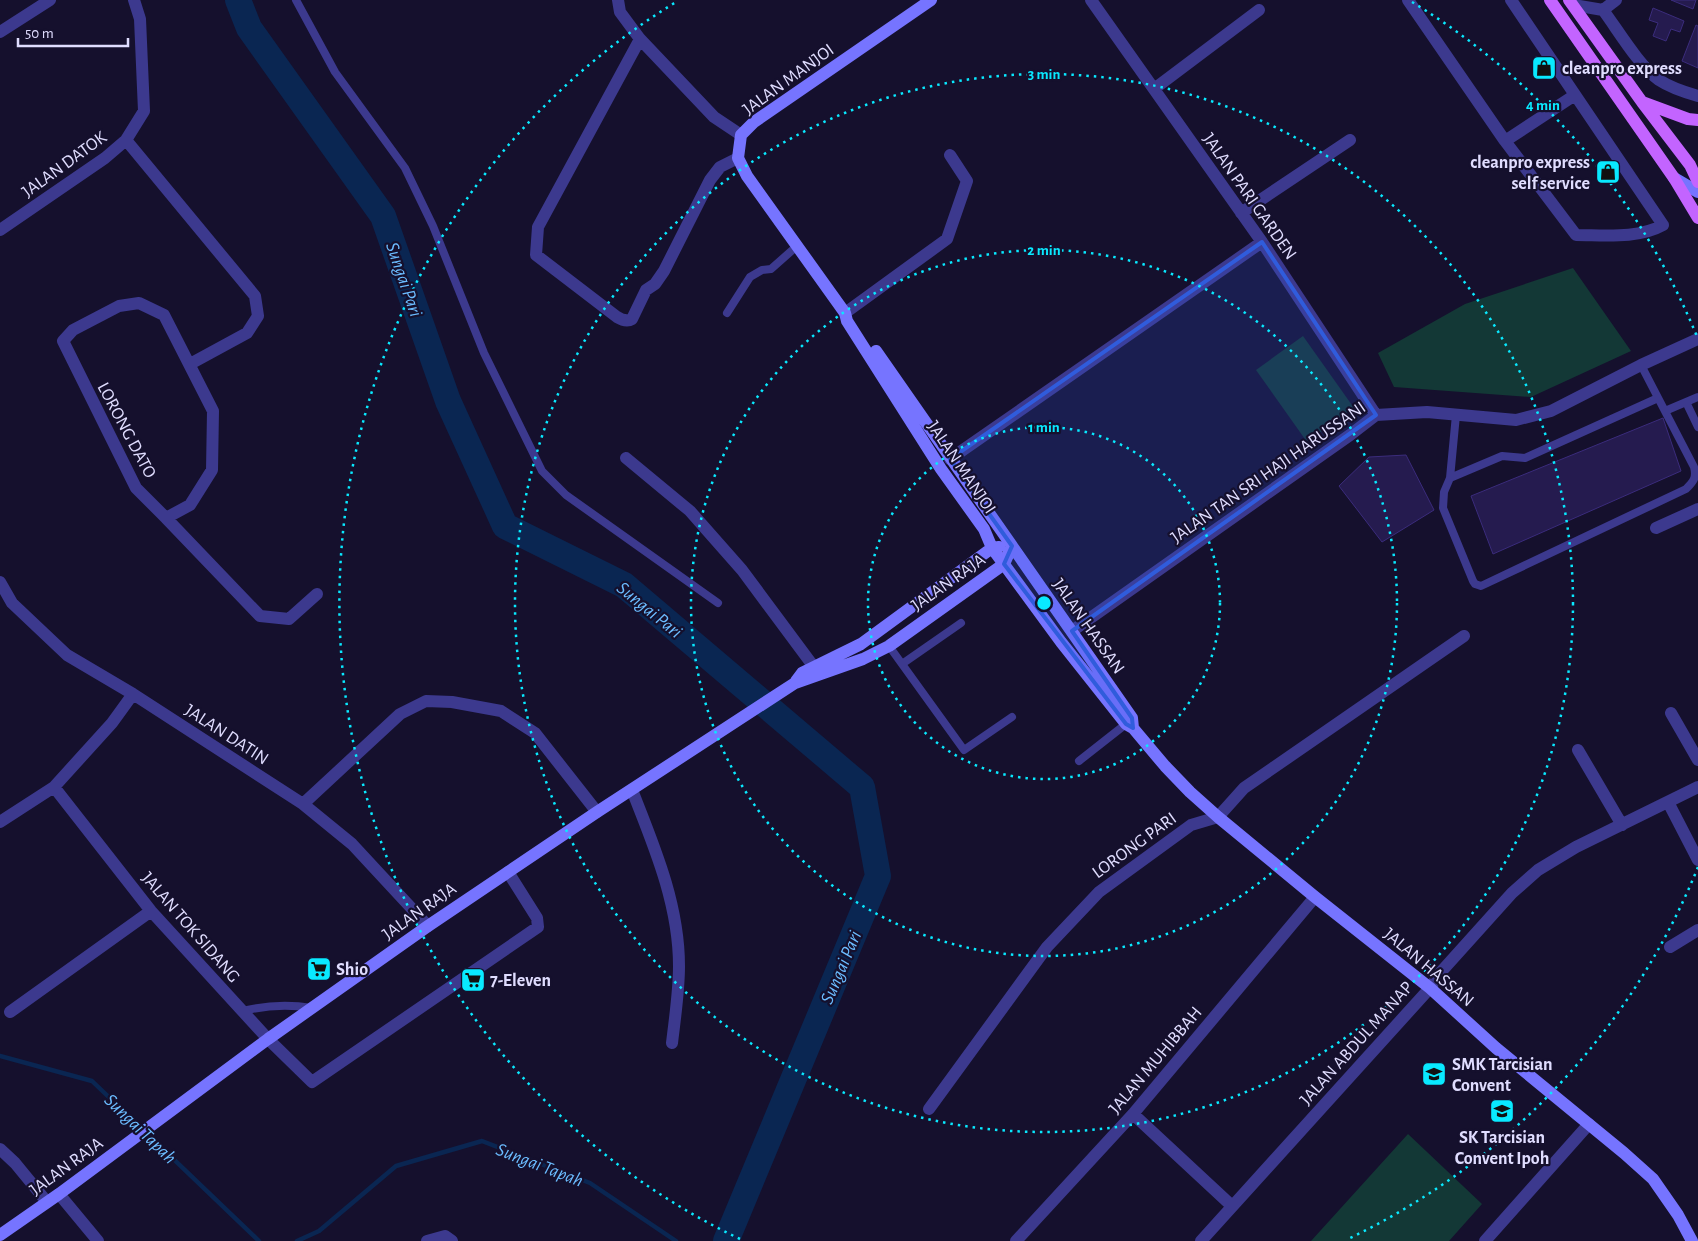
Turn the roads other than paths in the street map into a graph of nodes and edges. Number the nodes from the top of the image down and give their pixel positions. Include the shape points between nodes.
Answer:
1 (50, 0) edge
2 (134, 0) edge
3 (296, 0) edge
4 (618, 0) edge
5 (931, 0) edge
6 (1091, 0) edge
7 (1408, 0) edge
8 (1511, 0) edge
9 (1550, 0) edge
10 (1616, 0) edge
11 (1572, 3) edge
12 (1259, 10) dead end
13 (1603, 10) junction
14 (0, 32) edge
15 (640, 39) junction
16 (1154, 89) junction
17 (1575, 95) junction
18 (1698, 96) edge
19 (1642, 102) junction
20 (1698, 120) edge
21 (741, 135) junction
22 (126, 140) junction
23 (1350, 140) dead end
24 (1505, 141) junction
25 (950, 156) dead end
26 (738, 158) junction
27 (1674, 178) junction
28 (1698, 182) edge
29 (1698, 192) edge
30 (1241, 213) junction
31 (1698, 218) edge
32 (0, 230) edge
33 (1262, 242) junction
34 (797, 246) junction
35 (727, 313) dead end
36 (845, 313) junction
37 (1698, 339) edge
38 (190, 364) junction
39 (1641, 366) junction
40 (1698, 397) edge
41 (1658, 398) junction
42 (1686, 402) junction
43 (1664, 411) junction
44 (1376, 415) junction
45 (1456, 415) junction
46 (1698, 427) edge
47 (626, 458) dead end
48 (950, 459) junction
49 (1450, 478) junction
50 (1698, 509) edge
51 (166, 518) junction
52 (1656, 528) dead end
53 (1012, 546) junction
54 (992, 548) junction
55 (1004, 564) junction
56 (0, 582) edge
57 (317, 594) dead end
58 (718, 603) dead end
59 (961, 623) dead end
60 (1072, 631) junction
61 (1464, 636) dead end
62 (1061, 642) junction
63 (889, 646) junction
64 (902, 664) junction
65 (814, 667) junction
66 (795, 683) junction
67 (133, 694) junction
68 (1671, 713) dead end
69 (1012, 717) dead end
70 (1130, 726) junction
71 (1578, 750) dead end
72 (1698, 760) edge
73 (1079, 761) dead end
74 (54, 787) junction
75 (1698, 787) edge
76 (632, 790) junction
77 (1668, 802) junction
78 (303, 804) junction
79 (597, 812) junction
80 (1218, 817) junction
81 (0, 822) edge
82 (1622, 825) junction
83 (1698, 860) edge
84 (508, 872) junction
85 (1315, 897) junction
86 (151, 911) junction
87 (428, 926) junction
88 (1698, 930) edge
89 (1670, 947) dead end
90 (1430, 988) junction
91 (313, 1008) junction
92 (243, 1011) junction
93 (10, 1012) dead end
94 (268, 1039) junction
95 (672, 1043) dead end
96 (930, 1109) dead end
97 (1133, 1114) junction
98 (1589, 1124) junction
99 (0, 1149) edge
100 (59, 1194) junction
101 (47, 1202) junction
102 (1232, 1206) junction
103 (0, 1235) edge
104 (98, 1241) edge
105 (427, 1241) edge
106 (452, 1241) edge
107 (1016, 1241) edge
108 (1200, 1241) edge
109 (1485, 1241) edge
110 (1692, 1241) edge

1 - 14 street
2 - 22 street, JALAN DATOK via 140,19 144,110
3 - 58 lane via 336,72 405,168 484,353 542,472 566,496
4 - 15 street via 620,12
5 - 21 street, JALAN MANJOI via 754,122
6 - 16 street, JALAN PARI GARDEN
7 - 24 street
8 - 17 street
9 - 27 main road
10 - 13 street
11 - 13 street
11 - 19 main road
12 - 16 street
13 - 18 street via 1640,62 1657,79 1678,91
15 - 21 street via 714,117
15 - 26 street via 538,228 536,255 617,317 629,321 646,290 664,271 710,180 720,167
16 - 30 street, JALAN PARI GARDEN
17 - 24 street
17 - 24 street via 1664,225 1654,231 1622,235 1576,235
19 - 20 main road
19 - 28 main road via 1690,165
21 - 26 street, JALAN MANJOI
22 - 32 street, JALAN DATOK
22 - 38 street via 255,296 258,316 247,333
23 - 30 street
25 - 36 street via 967,181 947,239
26 - 34 street, JALAN MANJOI via 747,176
27 - 29 street
27 - 31 main road
30 - 33 street, JALAN PARI GARDEN
33 - 44 street, JALAN PARI GARDEN
33 - 48 street
34 - 35 lane via 771,269 750,277
34 - 36 street, JALAN MANJOI
36 - 48 street, JALAN MANJOI via 852,317
36 - 54 street, JALAN MANJOI via 941,469 984,529
37 - 39 street, JALAN TAN SRI HAJI HARUSSANI
38 - 51 street, LORONG DATO via 213,411 212,470 190,505
38 - 51 street, LORONG DATO via 164,316 139,304 119,306 73,330 63,341 136,488
39 - 41 lane
39 - 45 street, JALAN TAN SRI HAJI HARUSSANI via 1551,411 1516,420
40 - 42 lane
41 - 43 lane
41 - 49 lane via 1525,458 1502,456
42 - 43 lane
42 - 46 lane
43 - 49 lane via 1694,467 1694,481 1686,489 1481,586 1473,581 1443,508 1444,492
44 - 45 street, JALAN TAN SRI HAJI HARUSSANI via 1427,412
44 - 60 street, JALAN TAN SRI HAJI HARUSSANI
45 - 49 lane
47 - 65 street via 690,511 742,570
48 - 53 street, JALAN MANJOI
50 - 52 street
51 - 57 street via 260,616 290,619
53 - 54 street, JALAN RAJA
53 - 55 street, JALAN RAJA
53 - 60 street, JALAN HASSAN
54 - 55 street, JALAN MANJOI
54 - 65 street, JALAN RAJA via 861,644
55 - 62 street, JALAN HASSAN
55 - 63 street, JALAN RAJA
56 - 67 street, JALAN DATIN via 12,603 67,655
59 - 64 lane
60 - 62 street
60 - 70 street, JALAN HASSAN via 1132,718
61 - 80 street via 1244,788
62 - 70 street, JALAN HASSAN
63 - 64 lane
63 - 66 street, JALAN RAJA via 863,659
64 - 69 lane via 964,750
65 - 66 street, JALAN RAJA via 802,673
66 - 76 street, JALAN RAJA
67 - 74 street via 112,723
67 - 78 street, JALAN DATIN
68 - 72 street
70 - 73 lane
70 - 80 street, JALAN HASSAN via 1190,792
71 - 82 street
74 - 81 street
74 - 86 street, JALAN TOK SIDANG
75 - 77 street, JALAN ABDUL MANAP
76 - 79 street, JALAN RAJA
76 - 95 street via 660,861 677,937 678,989
77 - 82 street, JALAN ABDUL MANAP
77 - 83 street
78 - 79 street via 400,714 426,701 501,711 535,733
78 - 87 street, JALAN DATIN via 352,844
79 - 84 street, JALAN RAJA
80 - 85 street, JALAN HASSAN
80 - 96 street, LORONG PARI via 1191,825 1099,892 1046,947
82 - 90 street, JALAN ABDUL MANAP via 1538,870 1512,893
84 - 87 street, JALAN RAJA
84 - 94 street, JALAN TOK SIDANG via 537,918 538,927 312,1082
85 - 90 street, JALAN HASSAN
85 - 97 street, JALAN MUHIBBAH
86 - 92 street, JALAN TOK SIDANG
86 - 93 street
87 - 91 street, JALAN RAJA
88 - 89 street
90 - 98 street, JALAN HASSAN via 1496,1048
90 - 102 street, JALAN ABDUL MANAP
91 - 92 lane via 264,1006
91 - 94 street, JALAN RAJA
92 - 94 street, JALAN TOK SIDANG
94 - 100 street, JALAN RAJA
97 - 102 street
97 - 107 street, JALAN MUHIBBAH
98 - 109 street
98 - 110 street, JALAN HASSAN via 1653,1179
99 - 101 street
100 - 101 street, JALAN RAJA
100 - 104 street
101 - 103 street, JALAN RAJA
102 - 108 street, JALAN ABDUL MANAP
105 - 106 street via 445,1236

